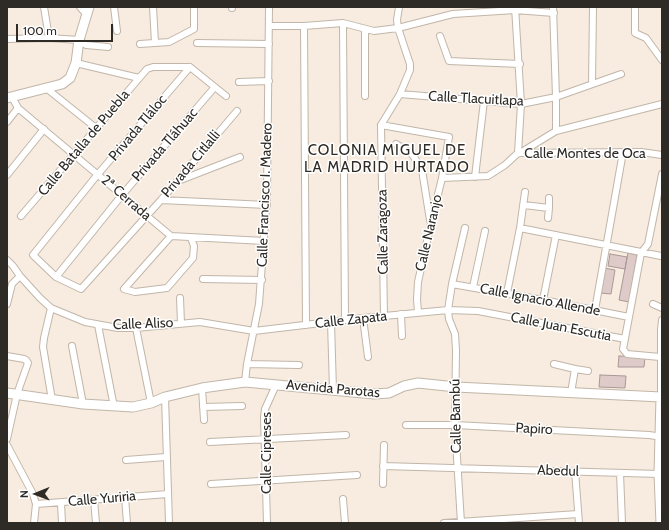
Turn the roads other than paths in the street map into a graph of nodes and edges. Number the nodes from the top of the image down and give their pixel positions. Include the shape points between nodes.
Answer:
1 (44, 7) edge
2 (80, 7) edge
3 (114, 7) edge
4 (153, 7) edge
5 (194, 7) edge
6 (269, 7) edge
7 (399, 7) edge
8 (593, 7) edge
9 (635, 7) edge
10 (515, 9) edge
11 (554, 10) edge
12 (88, 11) edge
13 (343, 23) junction
14 (269, 26) junction
15 (304, 26) junction
16 (398, 28) junction
17 (365, 29) junction
18 (117, 31) dead end
19 (440, 36) dead end
20 (49, 38) junction
21 (7, 39) edge
22 (79, 40) junction
23 (155, 43) junction
24 (197, 43) dead end
25 (140, 44) dead end
26 (269, 44) junction
27 (108, 47) dead end
28 (662, 60) edge
29 (76, 63) junction
30 (520, 64) junction
31 (190, 67) junction
32 (621, 74) dead end
33 (139, 78) junction
34 (269, 81) junction
35 (238, 82) dead end
36 (592, 84) junction
37 (46, 88) junction
38 (214, 88) junction
39 (400, 94) junction
40 (226, 96) dead end
41 (365, 96) dead end
42 (556, 97) junction
43 (9, 98) edge
44 (484, 101) junction
45 (521, 104) junction
46 (662, 104) edge
47 (18, 108) junction
48 (237, 110) dead end
49 (7, 122) edge
50 (381, 125) junction
51 (96, 128) junction
52 (44, 129) junction
53 (556, 131) junction
54 (396, 144) dead end
55 (623, 152) junction
56 (518, 153) junction
57 (74, 154) junction
58 (662, 155) edge
59 (240, 157) dead end
60 (98, 174) junction
61 (662, 174) edge
62 (7, 175) edge
63 (475, 177) junction
64 (442, 178) junction
65 (177, 181) junction
66 (525, 192) dead end
67 (122, 195) junction
68 (550, 198) dead end
69 (161, 200) junction
70 (267, 205) junction
71 (524, 205) junction
72 (549, 208) junction
73 (21, 216) dead end
74 (147, 216) junction
75 (548, 218) dead end
76 (431, 223) junction
77 (465, 228) dead end
78 (520, 228) junction
79 (485, 231) dead end
80 (556, 235) junction
81 (171, 236) junction
82 (191, 238) junction
83 (264, 241) junction
84 (607, 245) junction
85 (641, 253) junction
86 (661, 256) dead end
87 (7, 260) edge
88 (20, 276) junction
89 (56, 277) junction
90 (203, 279) dead end
91 (262, 280) junction
92 (452, 284) junction
93 (473, 287) junction
94 (81, 289) joint
95 (507, 293) junction
96 (180, 298) dead end
97 (543, 300) junction
98 (7, 304) edge
99 (653, 304) dead end
100 (51, 308) junction
101 (662, 308) edge
102 (448, 310) junction
103 (595, 310) junction
104 (418, 312) junction
105 (402, 314) junction
106 (384, 316) junction
107 (629, 317) junction
108 (363, 318) junction
109 (345, 320) junction
110 (662, 320) edge
111 (332, 322) junction
112 (181, 323) junction
113 (98, 325) junction
114 (306, 325) junction
115 (136, 328) junction
116 (254, 331) junction
117 (402, 336) dead end
118 (625, 339) junction
119 (72, 346) dead end
120 (7, 356) edge
121 (368, 357) dead end
122 (660, 357) junction
123 (247, 364) junction
124 (554, 364) dead end
125 (299, 365) dead end
126 (575, 369) junction
127 (588, 371) dead end
128 (245, 382) junction
129 (276, 384) junction
130 (456, 387) junction
131 (202, 388) junction
132 (333, 390) junction
133 (7, 393) edge
134 (571, 393) junction
135 (17, 394) junction
136 (165, 397) junction
137 (661, 398) junction
138 (52, 400) junction
139 (151, 403) junction
140 (83, 404) junction
141 (114, 406) junction
142 (242, 406) dead end
143 (203, 407) junction
144 (204, 420) dead end
145 (406, 425) dead end
146 (455, 425) junction
147 (346, 435) dead end
148 (661, 437) edge
149 (7, 439) edge
150 (264, 440) junction
151 (210, 442) dead end
152 (7, 445) edge
153 (384, 445) dead end
154 (166, 457) junction
155 (126, 460) dead end
156 (384, 466) junction
157 (458, 468) junction
158 (575, 471) junction
159 (620, 473) junction
160 (659, 474) junction
161 (357, 475) dead end
162 (266, 481) junction
163 (211, 484) dead end
164 (383, 484) dead end
165 (168, 494) junction
166 (125, 497) junction
167 (94, 500) junction
168 (343, 500) dead end
169 (61, 503) junction
170 (36, 504) junction
171 (578, 514) junction
172 (540, 520) edge
173 (501, 521) edge
174 (461, 522) edge
175 (34, 523) edge
176 (62, 523) edge
177 (96, 523) edge
178 (127, 523) edge
179 (169, 523) edge
180 (267, 523) edge
181 (345, 523) edge
182 (444, 523) edge
183 (579, 523) edge
184 (622, 523) edge
185 (661, 523) edge

1 - 20 street
2 - 12 street
3 - 18 street
4 - 23 street
5 - 23 street via 194,29 169,42
6 - 14 street, Calle Francisco I. Madero
7 - 16 street
8 - 36 street
9 - 28 street via 635,33 646,38
10 - 11 street
10 - 16 street via 453,14
10 - 30 street
11 - 42 street
12 - 22 street
13 - 15 street
13 - 17 street
13 - 109 street
14 - 15 street
14 - 26 street, Calle Francisco I. Madero
15 - 114 street
16 - 17 street via 374,31
16 - 39 street via 410,64
17 - 41 street
19 - 30 street via 449,61
20 - 21 street
20 - 22 street
22 - 27 street via 86,45
22 - 29 street
23 - 25 street
24 - 26 street
26 - 34 street, Calle Francisco I. Madero
29 - 33 street
29 - 37 street via 70,78 62,84
30 - 45 street
31 - 33 street, Calle Batalla de Puebla via 153,67 147,69
31 - 38 street
31 - 60 street, Privada Tláloc
32 - 36 street, Calle Tlacuitlapa
33 - 51 street, Calle Batalla de Puebla
34 - 35 street
34 - 70 street, Calle Francisco I. Madero
36 - 42 street, Calle Tlacuitlapa
37 - 43 street
37 - 51 street
38 - 40 street
38 - 67 street, Privada Tláhuac
39 - 44 street, Calle Tlacuitlapa
39 - 50 street
42 - 45 street, Calle Tlacuitlapa
42 - 53 street
43 - 47 street, 2ª Cerrada
44 - 45 street, Calle Tlacuitlapa
44 - 63 street
45 - 56 street
46 - 53 street
47 - 49 street
47 - 52 street, 2ª Cerrada
48 - 65 street, Privada Citlalli
50 - 64 street, Calle Naranjo via 449,137
50 - 106 street, Calle Zaragoza
51 - 57 street, Calle Batalla de Puebla
52 - 57 street, 2ª Cerrada
52 - 62 street
53 - 56 street
54 - 76 street via 411,153 422,170
55 - 56 street, Calle Montes de Oca
55 - 58 street, Calle Montes de Oca
55 - 84 street
56 - 63 street, Calle Montes de Oca via 488,176
57 - 60 street, 2ª Cerrada
57 - 73 street, Calle Batalla de Puebla
59 - 65 street
60 - 67 street, 2ª Cerrada
60 - 89 street, Privada Tláloc via 33,255
61 - 85 street via 648,244
63 - 64 street, Calle Montes de Oca
64 - 76 street, Calle Naranjo
65 - 69 street, Privada Citlalli
66 - 71 street
67 - 74 street, 2ª Cerrada
67 - 89 street, Privada Tláhuac
68 - 72 street
69 - 70 street
69 - 74 street, Privada Citlalli
70 - 83 street, Calle Francisco I. Madero
71 - 72 street
71 - 78 street
72 - 75 street
74 - 81 street, 2ª Cerrada
74 - 94 street, Privada Citlalli
76 - 104 street, Calle Naranjo via 418,282
77 - 92 street
78 - 80 street
78 - 95 street
79 - 93 street
80 - 84 street
80 - 97 street
81 - 82 street
81 - 82 street via 124,289 135,292 167,288 192,258 194,246
82 - 83 street
83 - 91 street, Calle Francisco I. Madero
84 - 85 street
84 - 103 street
85 - 86 street
85 - 107 street
87 - 88 street, Calle Aliso
88 - 98 street via 12,284
88 - 100 street, Calle Aliso
89 - 94 street, Privada Tláloc
90 - 91 street
91 - 116 street, Calle Francisco I. Madero
92 - 93 street, Calle Ignacio Allende
92 - 102 street
93 - 95 street, Calle Ignacio Allende
95 - 97 street, Calle Ignacio Allende
96 - 112 street
97 - 103 street, Calle Ignacio Allende
99 - 101 street
100 - 113 street, Calle Aliso
100 - 138 street via 44,347
102 - 104 street, Calle Zapata
102 - 118 street, Calle Juan Escutia via 478,311
102 - 130 street, Calle Bambú via 455,334
103 - 107 street, Calle Ignacio Allende
104 - 105 street, Calle Zapata
105 - 106 street, Calle Zapata
105 - 117 street
106 - 108 street, Calle Zapata
107 - 118 street
108 - 109 street, Calle Zapata
108 - 121 street
109 - 111 street, Calle Zapata
110 - 122 street
111 - 114 street, Calle Zapata
111 - 132 street
112 - 115 street, Calle Aliso
112 - 116 street, Calle Aliso via 200,322
113 - 115 street, Calle Aliso
113 - 141 street
114 - 116 street, Calle Zapata
115 - 139 street
116 - 123 street, Calle Francisco I. Madero
118 - 122 street, Calle Juan Escutia via 623,349 627,354
119 - 140 street
120 - 135 street via 24,359 28,363
122 - 137 street
123 - 125 street
123 - 128 street, Calle Francisco I. Madero
124 - 126 street
126 - 127 street
126 - 134 street
128 - 129 street, Avenida Parotas
128 - 131 street, Avenida Parotas
129 - 132 street, Avenida Parotas
129 - 150 street, Calle Cipreses via 265,409
130 - 132 street, Avenida Parotas via 418,384 404,386 389,393 374,394
130 - 134 street, Avenida Parotas
130 - 146 street, Calle Bambú
131 - 136 street, Avenida Parotas
131 - 143 street
133 - 135 street, Avenida Parotas
134 - 137 street, Avenida Parotas
135 - 138 street, Avenida Parotas
135 - 149 street
136 - 139 street, Avenida Parotas
136 - 154 street
137 - 148 street
138 - 140 street, Avenida Parotas
139 - 141 street, Avenida Parotas via 133,407
140 - 141 street, Avenida Parotas
142 - 143 street
143 - 144 street
145 - 146 street, Papiro
146 - 148 street, Papiro
146 - 157 street, Calle Bambú
147 - 150 street
148 - 160 street
150 - 151 street
150 - 162 street, Calle Cipreses
152 - 170 street via 34,494
153 - 156 street
154 - 155 street
154 - 165 street
156 - 157 street, Abedul
156 - 164 street
157 - 158 street, Abedul
157 - 174 street, Calle Bambú
158 - 159 street, Abedul
158 - 171 street
159 - 160 street, Abedul
159 - 184 street
160 - 185 street
161 - 162 street
162 - 163 street
162 - 180 street, Calle Cipreses
165 - 166 street, Calle Yuriria
165 - 179 street
166 - 167 street, Calle Yuriria
166 - 178 street
167 - 169 street, Calle Yuriria
167 - 177 street
168 - 181 street
169 - 170 street, Calle Yuriria
169 - 176 street
170 - 175 street
171 - 172 street
171 - 183 street
172 - 173 street
173 - 174 street
174 - 182 street

